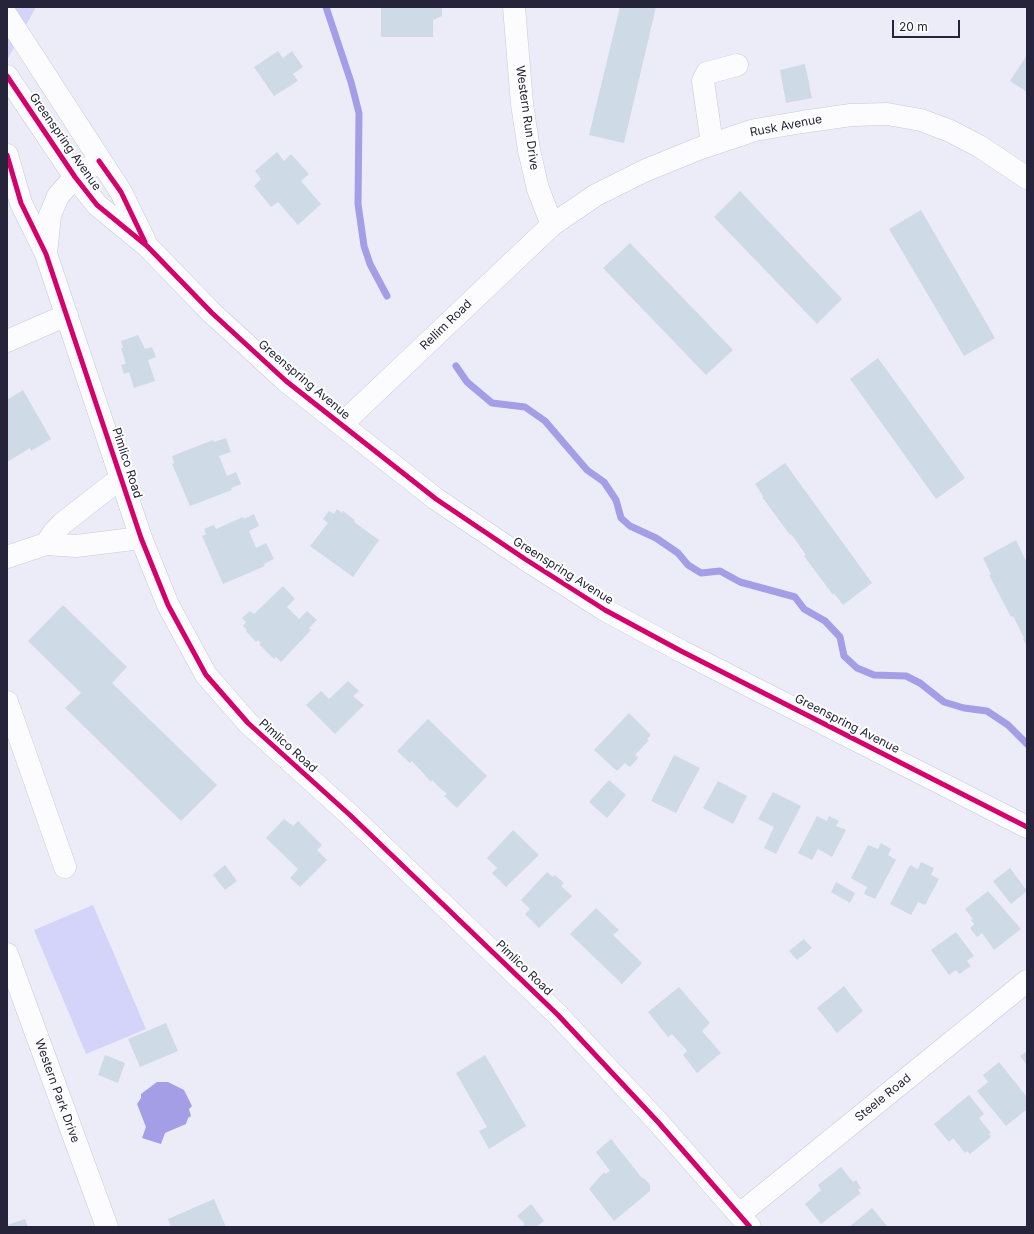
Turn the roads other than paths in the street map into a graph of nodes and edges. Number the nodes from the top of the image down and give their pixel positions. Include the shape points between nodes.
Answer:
1 (514, 7) edge
2 (7, 16) edge
3 (737, 65) dead end
4 (7, 76) edge
5 (712, 144) junction
6 (7, 155) edge
7 (99, 161) junction
8 (75, 177) junction
9 (1027, 178) edge
10 (552, 226) junction
11 (147, 246) junction
12 (46, 254) junction
13 (67, 315) junction
14 (7, 341) edge
15 (342, 424) junction
16 (122, 477) junction
17 (141, 538) junction
18 (46, 544) junction
19 (7, 557) edge
20 (7, 702) edge
21 (1027, 827) edge
22 (65, 867) dead end
23 (7, 954) edge
24 (1027, 981) edge
25 (745, 1221) edge
26 (107, 1227) edge

1 - 10 street, Western Run Drive via 522,104 529,150 538,189
2 - 7 street, Greenspring Avenue
3 - 5 street via 707,74 703,81
4 - 8 street, Greenspring Avenue
5 - 9 street, Rusk Avenue via 756,130 802,122 851,115 887,114 921,120 950,131 979,146
5 - 10 street, Rusk Avenue via 637,174 596,195
6 - 12 street, Pimlico Road via 21,203
7 - 8 street, Pimlico Road
7 - 11 street, Greenspring Avenue via 120,192
8 - 11 street, Greenspring Avenue via 97,205
8 - 12 street, Pimlico Road via 58,196 50,215
10 - 15 street, Rellim Road
11 - 15 street, Greenspring Avenue via 226,328
12 - 13 street, Pimlico Road
13 - 14 street
13 - 16 street, Pimlico Road
15 - 21 street, Greenspring Avenue via 436,499 605,610
16 - 17 street, Pimlico Road
16 - 18 street via 63,523
17 - 18 street via 76,546
17 - 25 street, Pimlico Road via 168,605 206,675 248,723 351,816 558,1015 658,1122
18 - 19 street
20 - 22 street
23 - 26 street, Western Park Drive
24 - 25 street, Steele Road

